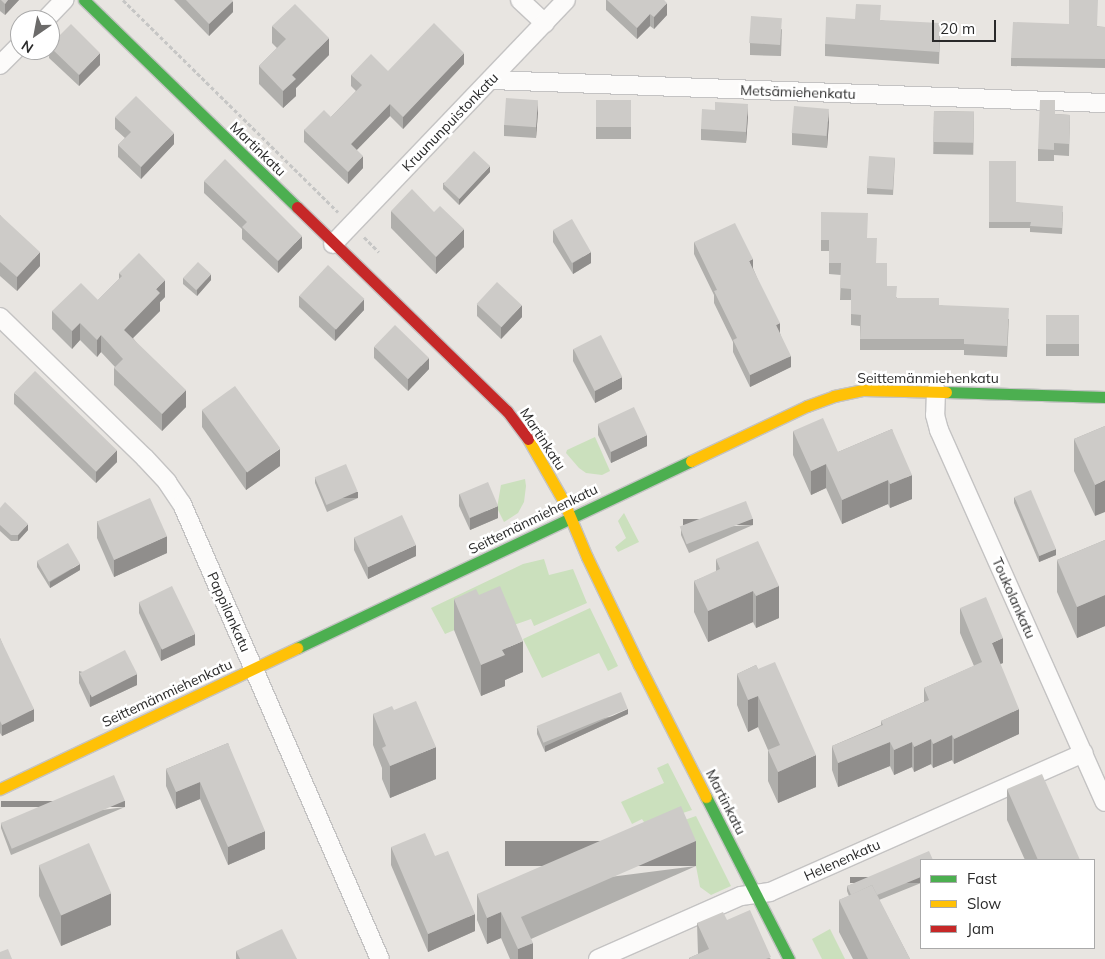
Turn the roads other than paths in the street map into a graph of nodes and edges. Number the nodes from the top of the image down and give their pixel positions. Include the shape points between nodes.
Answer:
1 (64, 0) edge
2 (84, 0) edge
3 (520, 0) edge
4 (566, 0) edge
5 (54, 10) edge
6 (544, 23) junction
7 (10, 56) edge
8 (0, 66) edge
9 (490, 80) junction
10 (1105, 103) edge
11 (333, 244) junction
12 (0, 317) edge
13 (936, 391) junction
14 (1105, 397) edge
15 (571, 518) junction
16 (255, 670) junction
17 (1084, 753) junction
18 (0, 789) edge
19 (1105, 802) edge
20 (756, 894) junction
21 (380, 959) edge
22 (598, 959) edge
23 (789, 959) edge

1 - 5 street
2 - 11 street, Martinkatu
3 - 6 street
4 - 6 street, Kruununpuistonkatu
6 - 9 street, Kruununpuistonkatu
7 - 8 street
9 - 10 street, Metsämiehenkatu
9 - 11 street, Kruununpuistonkatu
11 - 15 street, Martinkatu via 507,412 544,463
12 - 16 street, Pappilankatu via 167,482 182,504
13 - 14 street, Seittemänmiehenkatu
13 - 15 street, Seittemänmiehenkatu via 863,390 834,396 806,406
13 - 17 street, Toukolankatu via 935,415 939,430
15 - 16 street, Seittemänmiehenkatu
15 - 20 street, Martinkatu via 639,665
16 - 18 street, Seittemänmiehenkatu
16 - 21 street, Pappilankatu
17 - 19 street, Toukolankatu
17 - 20 street, Helenenkatu via 770,892
20 - 22 street, Helenenkatu via 740,896
20 - 23 street, Martinkatu

